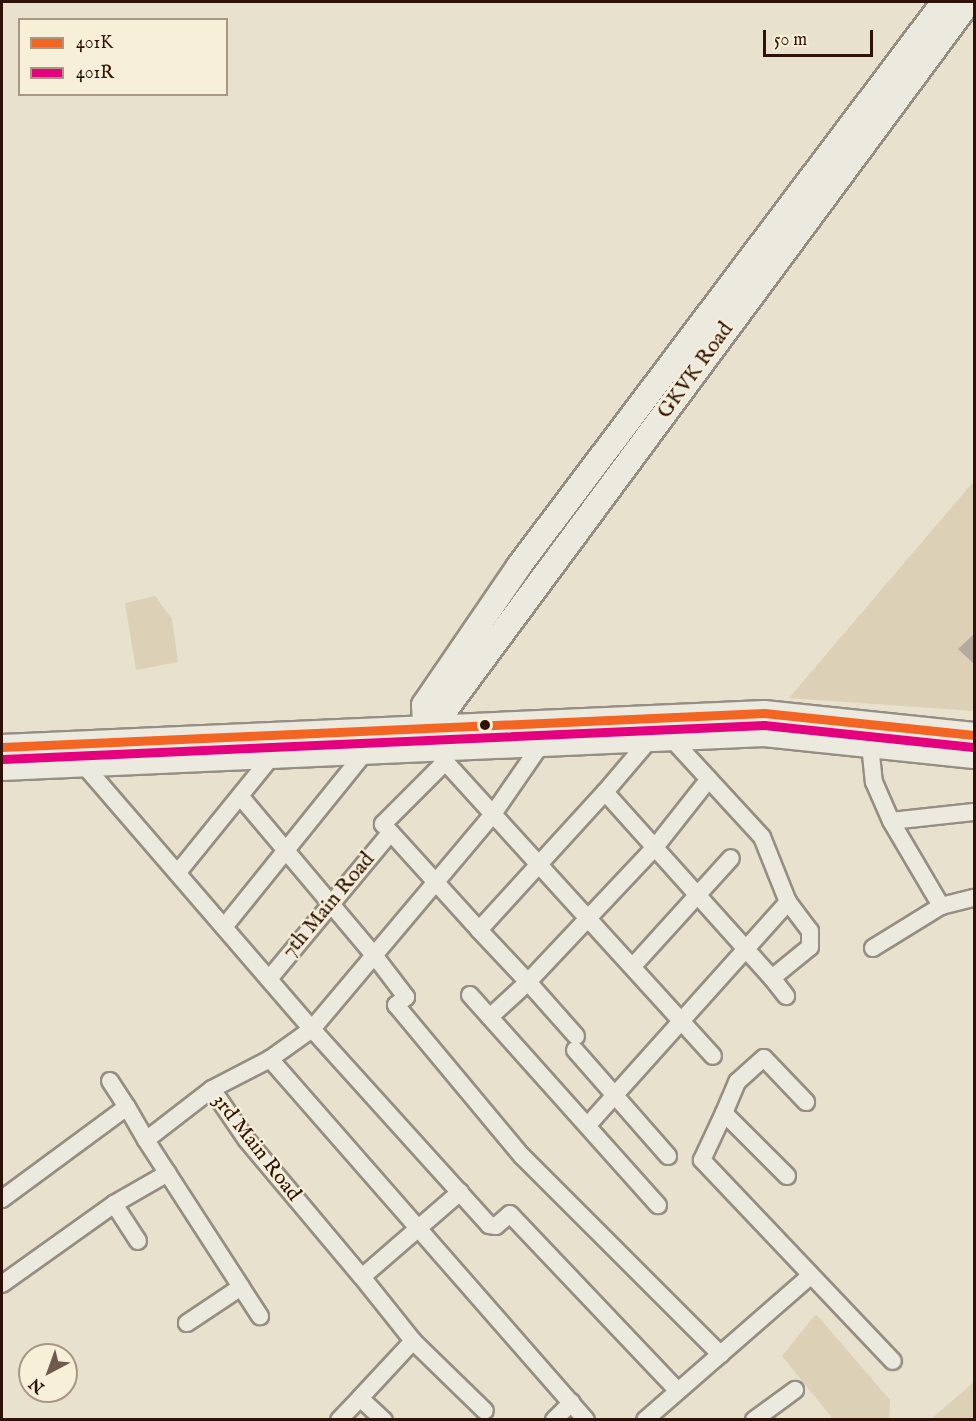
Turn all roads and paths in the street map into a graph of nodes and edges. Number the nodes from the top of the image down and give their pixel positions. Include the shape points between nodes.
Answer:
1 (944, 2) edge
2 (969, 2) edge
3 (975, 735) edge
4 (661, 738) junction
5 (542, 743) junction
6 (436, 745) junction
7 (870, 745) junction
8 (2, 747) edge
9 (366, 751) junction
10 (272, 756) junction
11 (975, 756) edge
12 (83, 764) junction
13 (2, 768) edge
14 (709, 779) junction
15 (605, 792) junction
16 (240, 796) junction
17 (975, 812) edge
18 (493, 814) junction
19 (891, 821) junction
20 (390, 833) junction
21 (656, 846) junction
22 (284, 848) junction
23 (731, 858) dead end
24 (543, 865) junction
25 (179, 871) junction
26 (435, 882) junction
27 (701, 893) junction
28 (975, 898) edge
29 (330, 902) junction
30 (788, 902) junction
31 (941, 906) junction
32 (590, 919) junction
33 (224, 927) junction
34 (479, 930) junction
35 (748, 948) junction
36 (873, 948) dead end
37 (374, 955) junction
38 (634, 965) junction
39 (772, 978) junction
40 (269, 979) junction
41 (528, 982) junction
42 (470, 994) dead end
43 (786, 996) dead end
44 (490, 1017) junction
45 (682, 1023) junction
46 (312, 1029) junction
47 (713, 1056) dead end
48 (270, 1059) junction
49 (110, 1082) dead end
50 (212, 1089) junction
51 (615, 1097) junction
52 (806, 1102) dead end
53 (127, 1107) junction
54 (724, 1113) junction
55 (588, 1125) junction
56 (146, 1140) junction
57 (668, 1155) dead end
58 (168, 1173) junction
59 (787, 1176) dead end
60 (460, 1192) junction
61 (2, 1198) edge
62 (114, 1204) junction
63 (658, 1205) dead end
64 (418, 1230) junction
65 (138, 1241) dead end
66 (811, 1275) junction
67 (362, 1277) junction
68 (2, 1284) edge
69 (241, 1287) junction
70 (260, 1316) dead end
71 (187, 1323) dead end
72 (413, 1341) junction
73 (721, 1355) junction
74 (893, 1361) dead end
75 (795, 1390) dead end
76 (678, 1391) junction
77 (360, 1398) junction
78 (572, 1402) junction
79 (485, 1411) dead end
80 (339, 1419) edge
81 (384, 1419) edge
82 (554, 1419) edge
83 (586, 1419) edge
84 (645, 1419) edge
85 (754, 1419) edge

1 - 6 main road, GKVK Road via 519,566 424,705
2 - 6 main road, GKVK Road via 448,707
3 - 6 main road via 764,713
4 - 5 main road
4 - 7 main road via 764,734
4 - 14 street
4 - 15 street
5 - 6 main road
5 - 18 street
6 - 8 main road
6 - 9 main road
6 - 18 street
6 - 20 street via 383,824
7 - 11 main road
7 - 19 street via 874,782
9 - 10 main road
9 - 22 street
10 - 12 main road
10 - 16 street
12 - 13 main road
12 - 25 street
14 - 21 street
14 - 30 street via 762,837
15 - 21 street
15 - 24 street
16 - 22 street
16 - 25 street
17 - 19 street
18 - 24 street
18 - 26 street
19 - 31 street
20 - 26 street
20 - 29 street, 7th Main Road
21 - 27 street
21 - 32 street
22 - 29 street
22 - 33 street
23 - 27 street
24 - 32 street
24 - 34 street
25 - 33 street
26 - 34 street
26 - 37 street
27 - 35 street
27 - 38 street
28 - 31 street
29 - 37 street
29 - 40 street, 7th Main Road
30 - 35 street
30 - 39 street via 814,940
31 - 36 street
32 - 38 street
32 - 41 street
33 - 40 street
34 - 41 street
35 - 39 street
35 - 45 street
37 - 46 street
37 - 73 street via 406,997 396,1005 522,1156
38 - 45 street
39 - 43 street
40 - 46 street
41 - 44 street
41 - 51 street
42 - 44 street
44 - 55 street
45 - 47 street
45 - 51 street
46 - 48 street
46 - 60 street
48 - 50 street
48 - 64 street
49 - 53 street
50 - 56 street, 3rd Main Road
50 - 67 street, 3rd Main Road via 246,1138
51 - 55 street
51 - 57 street
52 - 54 street via 764,1058 737,1082
53 - 56 street
53 - 61 street
54 - 59 street
54 - 66 street via 702,1161
55 - 63 street
56 - 58 street
58 - 62 street
58 - 69 street
60 - 64 street
60 - 76 street via 492,1227 510,1214
62 - 65 street
62 - 68 street
64 - 67 street
64 - 78 street
66 - 73 street
66 - 74 street
67 - 72 street, 3rd Main Road
69 - 70 street
69 - 71 street
72 - 77 street
72 - 79 street, 3rd Main Road
73 - 76 street
75 - 85 street
76 - 84 street
77 - 80 street
77 - 81 street
78 - 82 street
78 - 83 street

